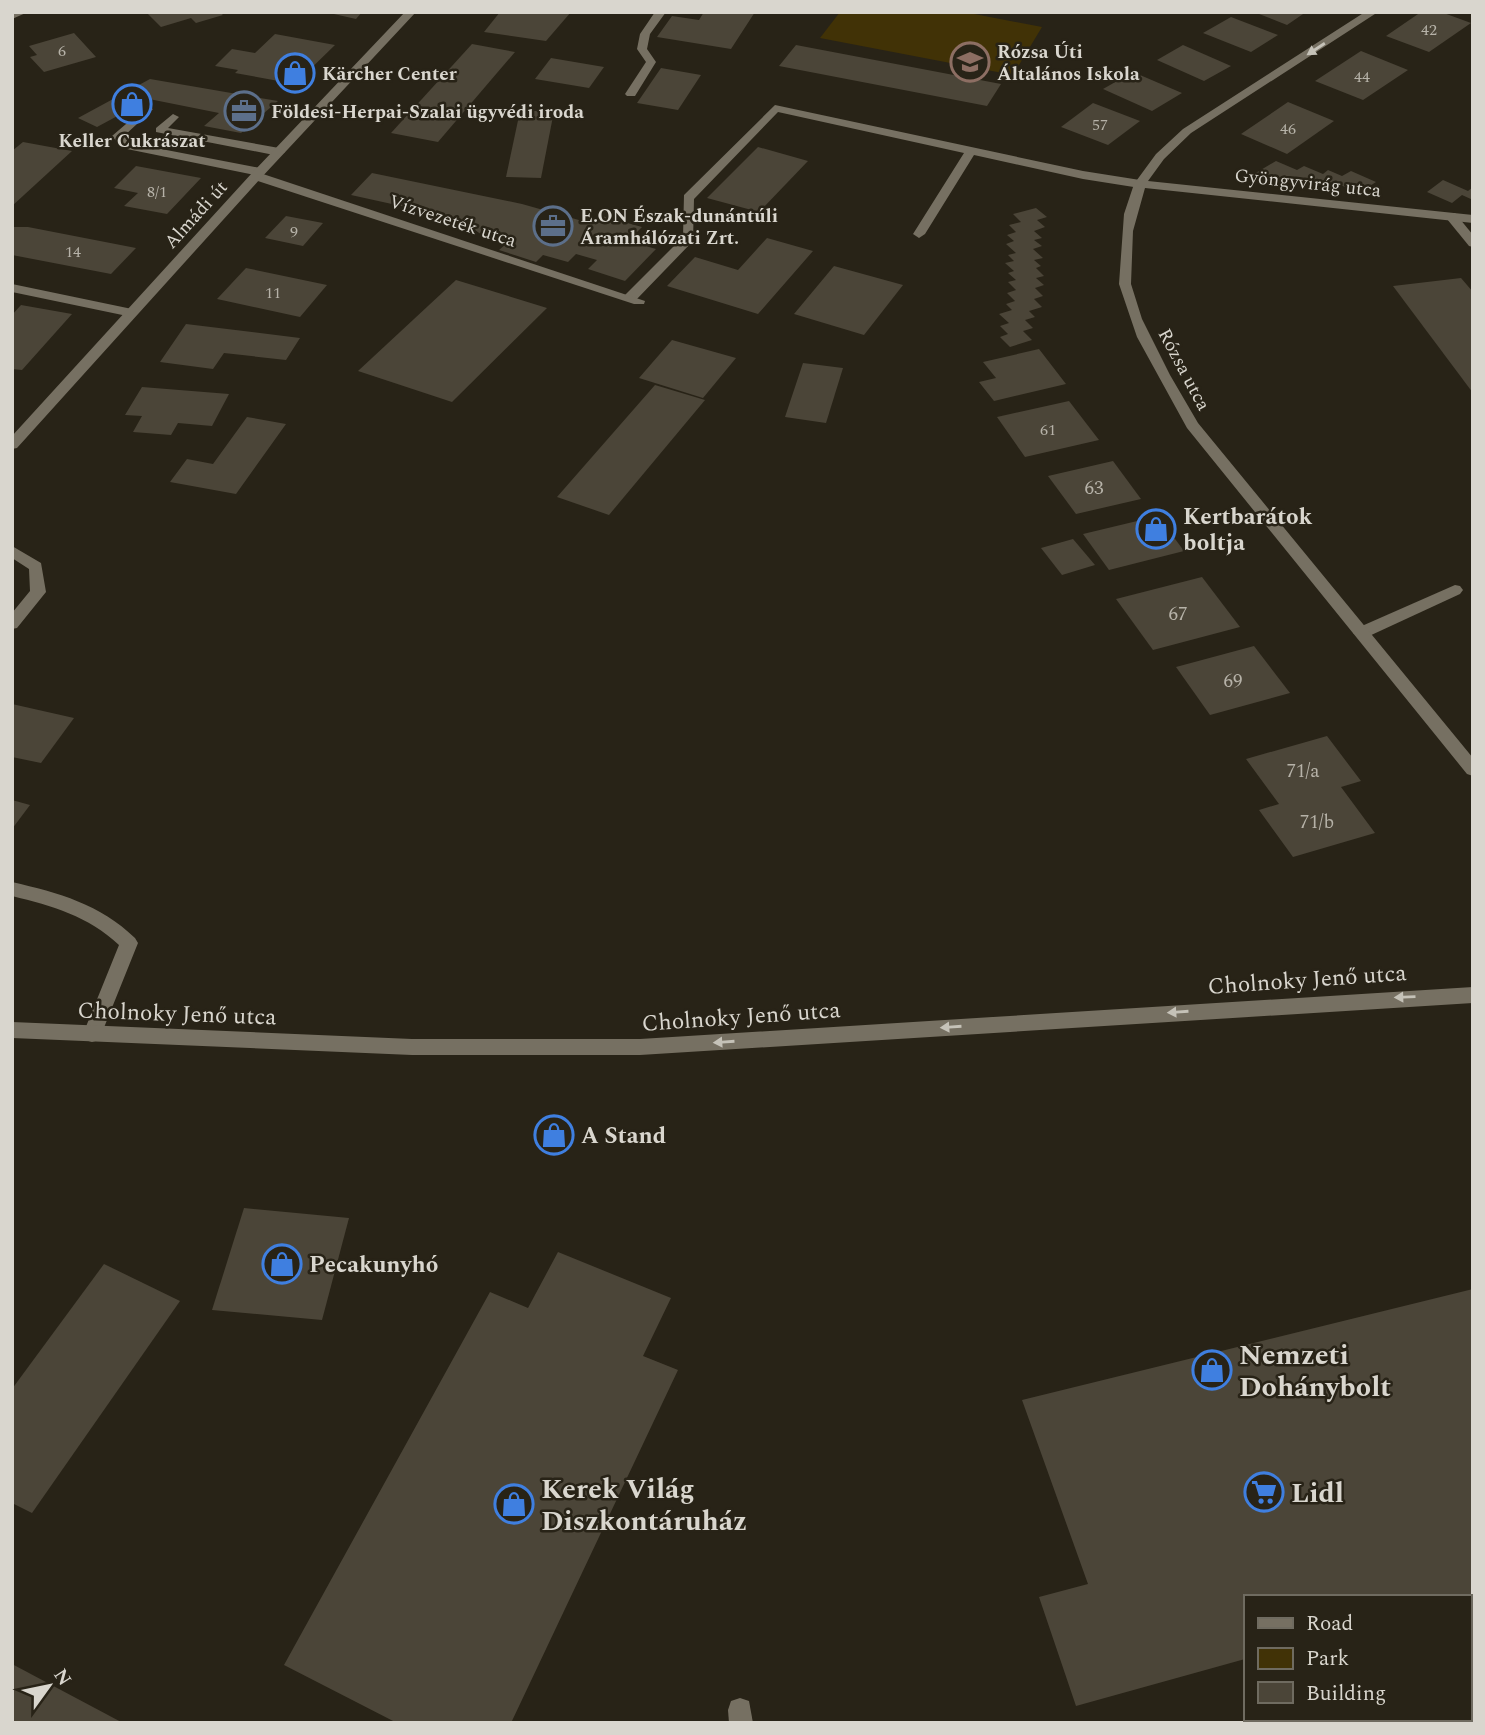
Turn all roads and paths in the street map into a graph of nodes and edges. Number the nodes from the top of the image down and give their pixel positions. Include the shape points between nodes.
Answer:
1 (23, 12) edge
2 (411, 12) edge
3 (661, 12) edge
4 (1372, 13) edge
5 (12, 16) edge
6 (631, 94) dead end
7 (147, 109) dead end
8 (173, 117) dead end
9 (971, 150) junction
10 (279, 152) junction
11 (258, 174) junction
12 (1140, 184) junction
13 (1451, 216) junction
14 (1473, 219) edge
15 (919, 234) dead end
16 (1473, 243) edge
17 (12, 288) edge
18 (634, 299) joint
19 (132, 313) junction
20 (12, 445) edge
21 (12, 551) edge
22 (1455, 590) dead end
23 (12, 624) edge
24 (1361, 634) junction
25 (1473, 770) edge
26 (12, 889) edge
27 (1473, 995) edge
28 (12, 1030) edge
29 (92, 1034) junction

1 - 5 street
2 - 10 street, Almádi út
3 - 6 street via 645,34 642,49 651,62
4 -> 12 street, Rózsa utca via 1187,131 1162,152
7 - 11 street, Vízvezeték utca via 118,136 121,142 133,149
8 - 10 street via 160,130
9 - 12 street, Gyöngyvirág utca
9 - 15 street
9 - 18 street, Gyöngyvirág utca via 775,108 688,198 689,238
10 - 11 street, Almádi út
11 - 18 street, Vízvezeték utca
11 - 19 street, Almádi út
12 - 13 street, Gyöngyvirág utca
12 - 24 street, Rózsa utca via 1129,210 1125,284 1162,373 1192,425
13 - 14 street, Gyöngyvirág utca
13 - 16 street
17 - 19 street
19 - 20 street, Almádi út
21 - 23 street via 36,567 38,592
22 - 24 street
24 - 25 street, Rózsa utca
26 - 29 street via 73,904 110,923 129,943
27 -> 29 street, Cholnoky Jenő utca via 640,1047 412,1047
28 - 29 street, Cholnoky Jenő utca

